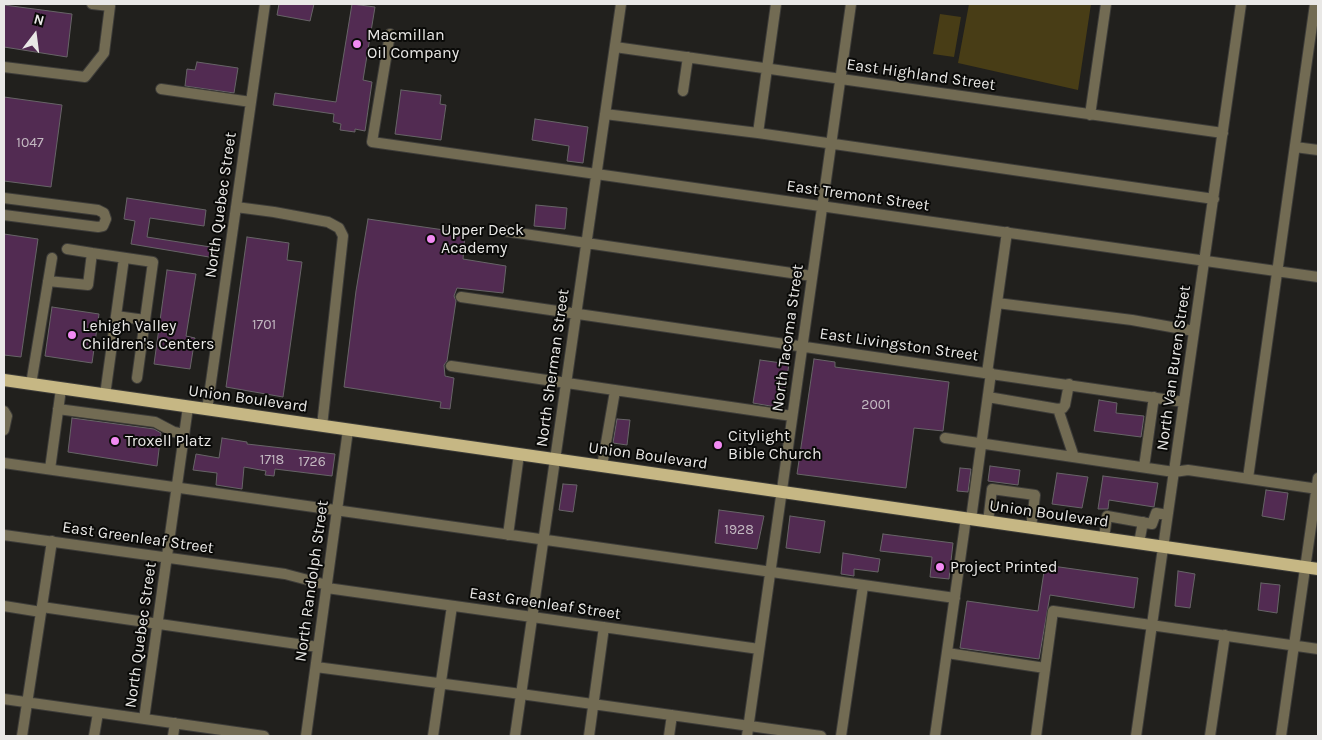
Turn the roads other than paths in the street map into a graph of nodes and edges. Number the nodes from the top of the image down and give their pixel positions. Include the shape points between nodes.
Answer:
1 (92, 4) edge
2 (265, 4) edge
3 (621, 4) edge
4 (776, 4) edge
5 (850, 4) edge
6 (1106, 4) edge
7 (1241, 4) edge
8 (1315, 4) edge
9 (390, 34) dead end
10 (614, 46) junction
11 (688, 57) junction
12 (4, 67) edge
13 (767, 68) junction
14 (840, 79) junction
15 (161, 89) dead end
16 (682, 91) dead end
17 (251, 102) junction
18 (604, 114) junction
19 (1090, 115) junction
20 (758, 133) junction
21 (1223, 133) junction
22 (830, 144) junction
23 (1294, 147) junction
24 (1318, 150) edge
25 (596, 174) junction
26 (4, 198) edge
27 (1214, 199) junction
28 (236, 206) junction
29 (822, 206) junction
30 (4, 215) edge
31 (504, 231) dead end
32 (1007, 232) junction
33 (586, 243) junction
34 (67, 249) dead end
35 (92, 253) junction
36 (52, 258) dead end
37 (124, 258) junction
38 (1205, 261) junction
39 (1277, 272) junction
40 (812, 276) junction
41 (1318, 278) edge
42 (48, 281) junction
43 (461, 297) dead end
44 (997, 303) junction
45 (576, 314) junction
46 (116, 316) junction
47 (145, 320) junction
48 (1194, 331) junction
49 (802, 346) junction
50 (451, 366) dead end
51 (989, 373) junction
52 (137, 378) dead end
53 (4, 380) edge
54 (31, 384) junction
55 (566, 384) junction
56 (1069, 384) junction
57 (4, 385) edge
58 (61, 388) junction
59 (615, 391) junction
60 (105, 395) junction
61 (988, 397) junction
62 (1154, 397) junction
63 (1184, 402) junction
64 (188, 407) junction
65 (58, 409) junction
66 (1058, 409) junction
67 (207, 410) junction
68 (4, 411) edge
69 (792, 416) junction
70 (322, 426) junction
71 (4, 430) edge
72 (348, 430) junction
73 (184, 434) junction
74 (945, 438) dead end
75 (982, 443) junction
76 (519, 454) junction
77 (1074, 457) junction
78 (555, 459) junction
79 (4, 463) edge
80 (602, 466) junction
81 (1144, 467) junction
82 (50, 470) junction
83 (1174, 472) junction
84 (1248, 478) junction
85 (1318, 485) edge
86 (177, 487) junction
87 (782, 492) junction
88 (337, 511) junction
89 (1167, 515) junction
90 (969, 519) junction
91 (988, 522) junction
92 (1143, 522) junction
93 (1031, 528) junction
94 (4, 534) edge
95 (508, 535) junction
96 (1104, 538) junction
97 (543, 540) junction
98 (52, 541) junction
99 (1139, 543) junction
100 (1164, 546) junction
101 (167, 558) junction
102 (1305, 567) junction
103 (1318, 569) edge
104 (769, 572) junction
105 (864, 586) junction
106 (327, 587) junction
107 (955, 598) junction
108 (4, 606) edge
109 (452, 606) junction
110 (41, 609) junction
111 (532, 617) junction
112 (157, 623) junction
113 (1152, 625) junction
114 (604, 627) junction
115 (1225, 635) junction
116 (1294, 645) junction
117 (318, 647) junction
118 (759, 649) junction
119 (1318, 649) edge
120 (947, 652) junction
121 (316, 667) junction
122 (1045, 668) junction
123 (441, 684) junction
124 (521, 694) junction
125 (4, 700) edge
126 (27, 703) junction
127 (594, 704) junction
128 (98, 713) junction
129 (672, 715) junction
130 (144, 719) junction
131 (175, 724) junction
132 (747, 731) edge
133 (22, 736) edge
134 (94, 736) edge
135 (173, 736) edge
136 (258, 736) edge
137 (306, 736) edge
138 (433, 736) edge
139 (515, 736) edge
140 (589, 736) edge
141 (669, 736) edge
142 (821, 736) edge
143 (841, 736) edge
144 (935, 736) edge
145 (1036, 736) edge
146 (1136, 736) edge
147 (1210, 736) edge
148 (1281, 736) edge

1 - 12 street via 110,6 104,53 85,77
2 - 17 street, North Quebec Street
3 - 10 street, North Sherman Street
4 - 13 street
5 - 14 street, North Tacoma Street
6 - 19 street
7 - 21 street, North Van Buren Street
8 - 23 street
9 - 25 street, East Tremont Street via 372,142
10 - 11 street, East Highland Street
10 - 18 street, North Sherman Street
11 - 13 street, East Highland Street
11 - 16 street
13 - 14 street, East Highland Street
13 - 20 street
14 - 19 street, East Highland Street
14 - 22 street, North Tacoma Street
15 - 17 street
17 - 28 street, North Quebec Street
18 - 20 street
18 - 25 street, North Sherman Street
19 - 21 street, East Highland Street
20 - 22 street
21 - 27 street, North Van Buren Street
22 - 27 street
22 - 29 street, North Tacoma Street
23 - 24 street
23 - 39 street
25 - 29 street, East Tremont Street
25 - 33 street, North Sherman Street
26 - 30 street via 98,210 106,219 103,226 98,227
27 - 38 street, North Van Buren Street
28 - 67 street, North Quebec Street
28 - 70 street via 328,222 339,228 343,236
29 - 32 street, East Tremont Street
29 - 40 street, North Tacoma Street
31 - 33 street
32 - 38 street, East Tremont Street
32 - 44 street
33 - 40 street
33 - 45 street, North Sherman Street
34 - 35 street
35 - 37 street
35 - 42 street via 88,285
36 - 42 street
37 - 46 street
37 - 47 street via 153,262
38 - 39 street, East Tremont Street
38 - 48 street, North Van Buren Street
39 - 41 street, East Tremont Street
39 - 84 street
40 - 49 street, North Tacoma Street
42 - 54 street
43 - 45 street, East Livingston Street
44 - 48 street
44 - 51 street
45 - 49 street, East Livingston Street
45 - 55 street, North Sherman Street
46 - 47 street
46 - 60 street
47 - 52 street
48 - 63 street, North Van Buren Street
49 - 51 street, East Livingston Street
49 - 69 street, North Tacoma Street
50 - 55 street
51 - 56 street, East Livingston Street
51 - 61 street
53 - 54 main road, Union Boulevard
53 - 57 street
54 - 58 main road, Union Boulevard
55 - 59 street
55 - 78 street, North Sherman Street
56 - 62 street, East Livingston Street
56 - 66 street via 1065,405
58 - 60 main road, Union Boulevard
58 - 65 street
59 - 69 street
59 - 80 street
60 - 64 main road, Union Boulevard
61 - 66 street
61 - 75 street
62 - 63 street, East Livingston Street
62 - 81 street
63 - 83 street, North Van Buren Street
64 - 67 main road, Union Boulevard
64 - 73 street, North Quebec Street
65 - 73 street via 155,422
65 - 82 street
66 - 77 street
67 - 70 main road, Union Boulevard
68 - 71 street via 7,416
69 - 87 street, North Tacoma Street
70 - 72 main road, Union Boulevard
72 - 76 main road, Union Boulevard
72 - 88 street, North Randolph Street
73 - 86 street, North Quebec Street
74 - 75 street
75 - 77 street
75 - 90 street
76 - 78 main road, Union Boulevard
76 - 95 street
77 - 81 street
78 - 80 main road, Union Boulevard
78 - 97 street, North Sherman Street
79 - 82 street
80 - 87 main road, Union Boulevard
81 - 83 street
82 - 86 street
83 - 84 street via 1188,470
83 - 89 street, North Van Buren Street
84 - 85 street
85 - 102 street
86 - 88 street
86 - 101 street, North Quebec Street
87 - 90 main road, Union Boulevard
87 - 104 street, North Tacoma Street
88 - 95 street
88 - 106 street, North Randolph Street
89 - 92 street via 1156,513 1152,524
89 - 100 street, North Van Buren Street
90 - 91 main road, Union Boulevard
90 - 107 street
91 - 93 main road, Union Boulevard
91 - 93 street via 992,489 1035,495
92 - 96 street via 1107,516
92 - 99 street
93 - 96 main road, Union Boulevard
94 - 98 street, East Greenleaf Street
95 - 97 street
96 - 99 main road, Union Boulevard
97 - 104 street
97 - 111 street, North Sherman Street
98 - 101 street, East Greenleaf Street
98 - 110 street
99 - 100 main road, Union Boulevard
100 - 102 main road, Union Boulevard
100 - 113 street, North Van Buren Street
101 - 106 street, East Greenleaf Street via 285,574
101 - 112 street, North Quebec Street
102 - 103 main road, Union Boulevard
102 - 116 street
104 - 105 street
104 - 118 street, North Tacoma Street
105 - 107 street
105 - 143 street
106 - 109 street, East Greenleaf Street
106 - 117 street, North Randolph Street
107 - 120 street
108 - 110 street
109 - 111 street, East Greenleaf Street
109 - 123 street
110 - 112 street
110 - 126 street
111 - 114 street, East Greenleaf Street
111 - 124 street, North Sherman Street
112 - 117 street
112 - 130 street, North Quebec Street
113 - 115 street
113 - 122 street via 1053,611
113 - 146 street, North Van Buren Street
114 - 118 street, East Greenleaf Street
114 - 127 street
115 - 116 street
115 - 147 street
116 - 119 street
116 - 148 street
117 - 121 street, North Randolph Street
118 - 132 street, North Tacoma Street
120 - 122 street
120 - 144 street
121 - 123 street
121 - 137 street, North Randolph Street
122 - 145 street
123 - 124 street
123 - 138 street
124 - 127 street
124 - 139 street, North Sherman Street
125 - 126 street
126 - 128 street
126 - 133 street
127 - 129 street
127 - 140 street
128 - 130 street
128 - 134 street, North Quebec Street
129 - 132 street
129 - 141 street
130 - 131 street
131 - 135 street
131 - 136 street
132 - 142 street

